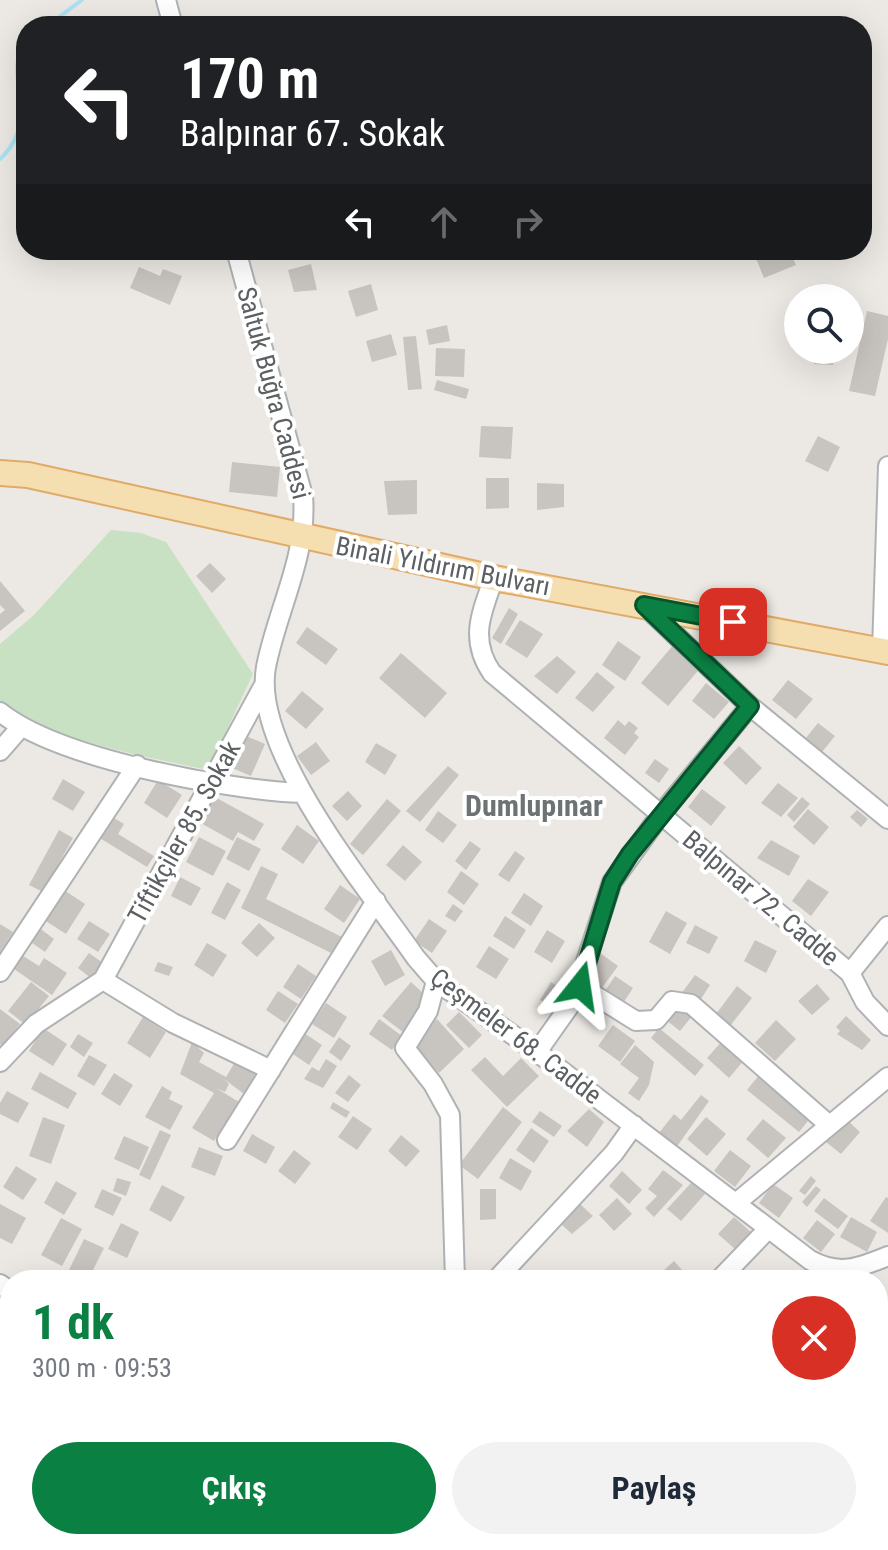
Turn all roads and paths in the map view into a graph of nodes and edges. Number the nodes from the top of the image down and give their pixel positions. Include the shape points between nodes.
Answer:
1 (239, 260) edge
2 (888, 466) edge
3 (0, 473) edge
4 (886, 518) edge
5 (302, 538) junction
6 (494, 578) junction
7 (644, 605) junction
8 (885, 651) edge
9 (264, 685) junction
10 (750, 706) junction
11 (0, 712) edge
12 (20, 728) junction
13 (0, 751) edge
14 (137, 765) junction
15 (212, 781) junction
16 (302, 793) junction
17 (661, 814) junction
18 (888, 819) edge
19 (376, 901) junction
20 (888, 926) edge
21 (0, 972) edge
22 (850, 973) junction
23 (103, 980) junction
24 (436, 981) junction
25 (580, 986) junction
26 (888, 1026) edge
27 (537, 1052) junction
28 (2, 1057) edge
29 (271, 1070) junction
30 (888, 1077) edge
31 (828, 1124) junction
32 (634, 1125) junction
33 (227, 1140) dead end
34 (736, 1203) junction
35 (768, 1229) junction
36 (888, 1256) edge
37 (455, 1270) edge
38 (505, 1270) edge
39 (729, 1270) edge
40 (835, 1270) edge
41 (844, 1270) edge

1 - 5 street, Saltuk Buğra Caddesi via 303,496
2 - 4 street
3 - 5 main road, Binali Yıldırım Bulvarı
4 - 8 street
5 - 6 main road, Binali Yıldırım Bulvarı
5 - 9 street, Çeşmeler 68. Cadde
6 - 7 main road, Binali Yıldırım Bulvarı
6 - 17 street, Balpınar 72. Cadde via 477,628 480,652 492,673
7 - 8 main road, Binali Yıldırım Bulvarı
7 - 10 street
9 - 15 street, Tiftikçiler 85. Sokak
9 - 16 street, Çeşmeler 68. Cadde via 274,736
10 - 17 street
10 - 18 street
11 - 12 street
12 - 13 street
12 - 14 street
14 - 15 street
14 - 21 street
15 - 16 street
15 - 23 street, Tiftikçiler 85. Sokak
16 - 19 street, Çeşmeler 68. Cadde
17 - 22 street, Balpınar 72. Cadde
17 - 25 street via 612,882
19 - 24 street, Çeşmeler 68. Cadde
19 - 29 street
20 - 22 street
22 - 26 street, Balpınar 72. Cadde via 865,1002
23 - 28 street via 44,1017
23 - 29 street via 173,1023
24 - 27 street, Çeşmeler 68. Cadde
24 - 37 street via 428,1011 405,1048 450,1115
25 - 27 street via 566,1015
25 - 31 street via 636,1021 656,1020 672,1001 691,1004
27 - 32 street, Çeşmeler 68. Cadde
29 - 33 street
30 - 31 street
31 - 34 street
32 - 34 street, Çeşmeler 68. Cadde
32 - 38 street
34 - 35 street, Çeşmeler 68. Cadde
35 - 39 street
35 - 40 street, Çeşmeler 68. Cadde via 810,1260
36 - 41 street, Çeşmeler 68. Cadde

